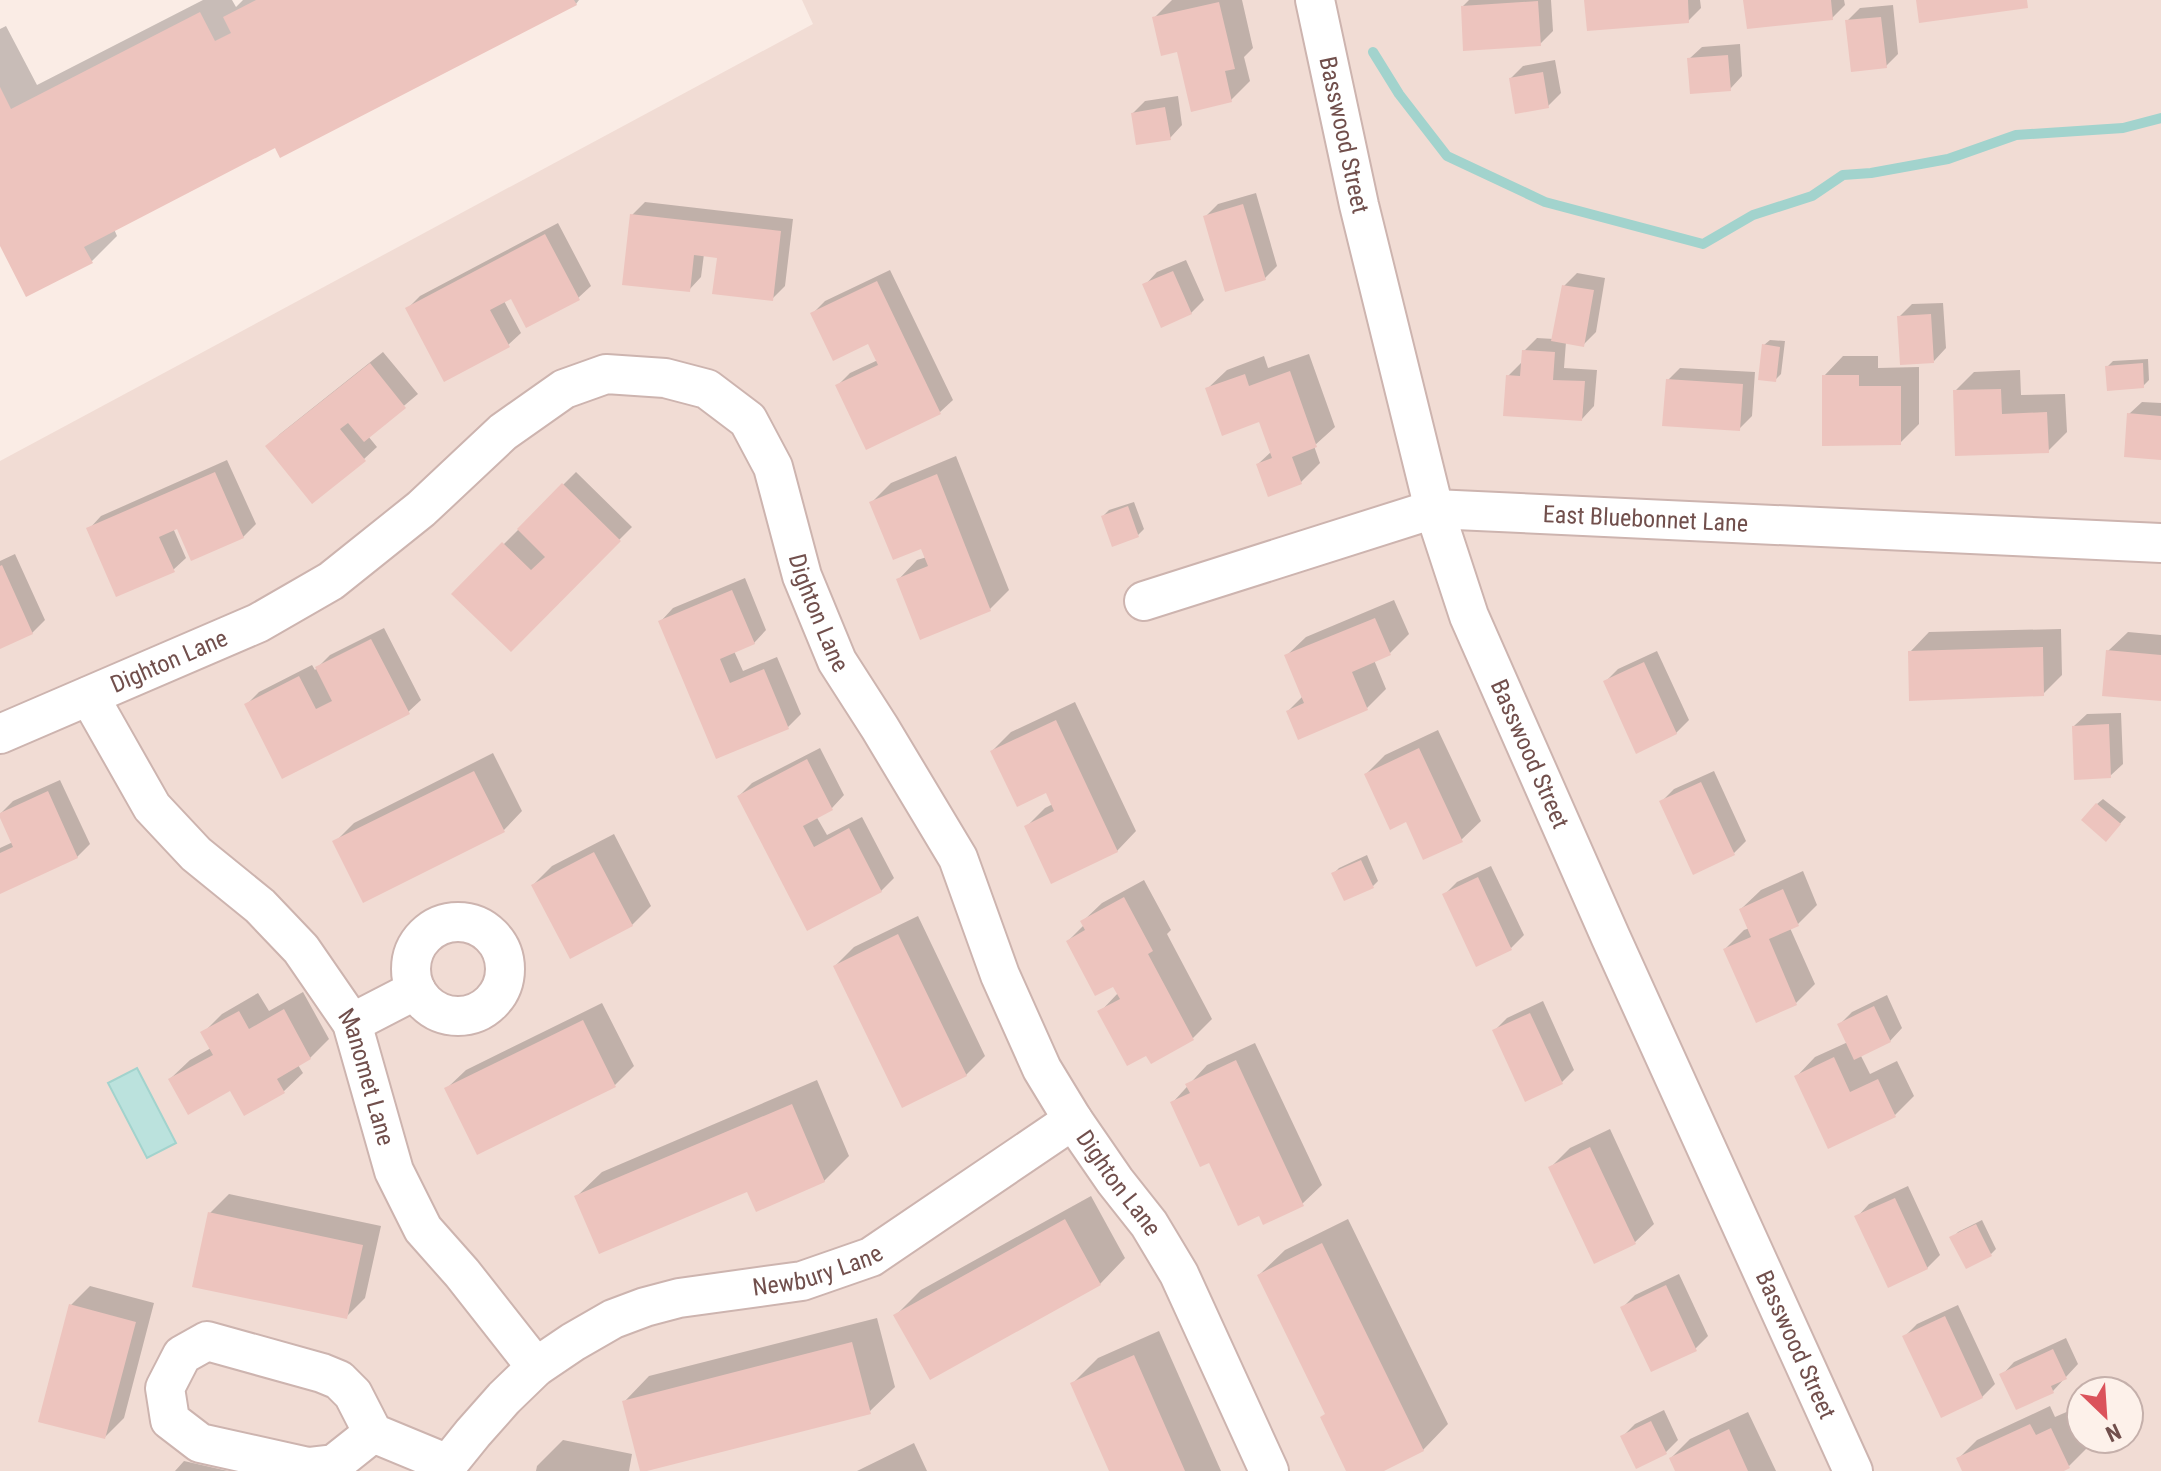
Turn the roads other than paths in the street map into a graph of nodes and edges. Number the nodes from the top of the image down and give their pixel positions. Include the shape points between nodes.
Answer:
1 (1315, 0) edge
2 (1434, 509) junction
3 (2161, 543) edge
4 (1144, 601) dead end
5 (89, 696) junction
6 (0, 734) edge
7 (416, 990) dead end
8 (352, 1023) junction
9 (1073, 1120) junction
10 (536, 1367) junction
11 (373, 1433) junction
12 (447, 1468) edge
13 (1269, 1471) edge
14 (1853, 1471) edge

1 - 2 street, Basswood Street
2 - 3 street, East Bluebonnet Lane
2 - 4 street, East Bluebonnet Lane
2 - 14 street, Basswood Street via 1469,616
5 - 6 street, Dighton Lane
5 - 8 street, Manomet Lane via 152,807 301,949
5 - 9 street, Dighton Lane via 258,623 331,581 421,509 503,432 564,389 606,374 665,378 707,389 748,420 773,467 802,576 837,661 958,858 1000,975 1042,1069
7 - 8 street
8 - 10 street, Manomet Lane via 394,1171 423,1229
9 - 10 street, Newbury Lane via 871,1257 802,1281 645,1307 613,1319
9 - 13 street, Dighton Lane via 1179,1274
10 - 12 street
11 - 11 street via 353,1394 339,1380 207,1341 182,1355 165,1388 170,1420 200,1443 308,1467 334,1464
11 - 12 street

